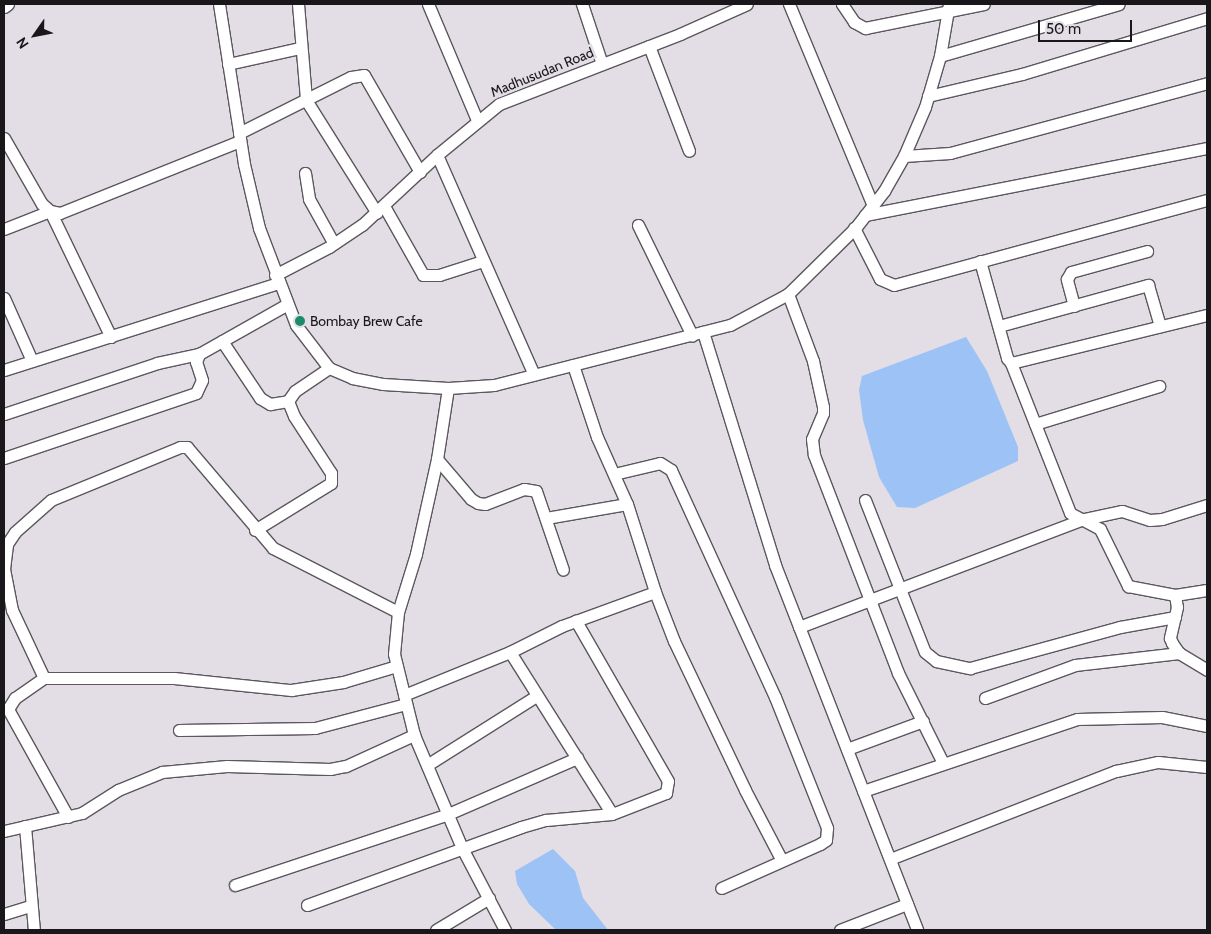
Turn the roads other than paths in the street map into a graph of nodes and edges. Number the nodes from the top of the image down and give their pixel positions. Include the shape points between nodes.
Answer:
1 (8, 4) edge
2 (218, 4) edge
3 (298, 4) edge
4 (428, 4) edge
5 (582, 4) edge
6 (746, 4) edge
7 (789, 4) edge
8 (842, 4) edge
9 (984, 4) edge
10 (1119, 4) edge
11 (4, 7) edge
12 (948, 9) edge
13 (1207, 18) edge
14 (649, 46) junction
15 (300, 48) junction
16 (940, 56) junction
17 (228, 64) junction
18 (602, 64) junction
19 (1207, 83) edge
20 (928, 96) junction
21 (306, 100) junction
22 (477, 120) junction
23 (240, 137) junction
24 (4, 138) edge
25 (1207, 148) edge
26 (689, 152) dead end
27 (437, 155) junction
28 (904, 156) junction
29 (420, 172) junction
30 (305, 174) dead end
31 (1207, 200) edge
32 (873, 206) junction
33 (381, 209) junction
34 (50, 211) junction
35 (865, 215) junction
36 (638, 225) dead end
37 (854, 228) junction
38 (4, 229) edge
39 (334, 244) junction
40 (1147, 251) dead end
41 (483, 261) junction
42 (980, 261) junction
43 (276, 279) junction
44 (788, 294) junction
45 (4, 298) edge
46 (286, 305) junction
47 (1074, 306) junction
48 (1207, 315) edge
49 (999, 326) junction
50 (1160, 326) junction
51 (698, 334) junction
52 (111, 337) junction
53 (222, 341) junction
54 (200, 354) junction
55 (32, 362) junction
56 (1011, 363) junction
57 (573, 365) junction
58 (329, 368) junction
59 (4, 370) edge
60 (534, 375) junction
61 (1159, 386) dead end
62 (448, 388) junction
63 (288, 401) junction
64 (4, 414) edge
65 (1035, 424) junction
66 (4, 458) edge
67 (437, 459) junction
68 (614, 474) junction
69 (865, 500) dead end
70 (627, 504) junction
71 (1207, 505) edge
72 (546, 518) junction
73 (1080, 520) junction
74 (255, 530) junction
75 (563, 570) dead end
76 (900, 590) junction
77 (1207, 590) edge
78 (654, 592) junction
79 (1175, 595) junction
80 (870, 601) junction
81 (398, 612) junction
82 (1175, 617) junction
83 (576, 621) junction
84 (799, 628) junction
85 (510, 652) junction
86 (1179, 654) junction
87 (397, 666) junction
88 (1207, 670) edge
89 (44, 678) junction
90 (536, 696) junction
91 (986, 698) dead end
92 (405, 699) junction
93 (6, 707) edge
94 (923, 721) junction
95 (1207, 726) edge
96 (180, 730) dead end
97 (414, 735) junction
98 (847, 749) junction
99 (577, 758) junction
100 (943, 763) junction
101 (427, 764) junction
102 (1207, 767) edge
103 (863, 791) junction
104 (448, 814) junction
105 (612, 814) junction
106 (68, 817) junction
107 (25, 826) junction
108 (4, 831) edge
109 (462, 848) junction
110 (782, 859) junction
111 (890, 859) junction
112 (235, 885) dead end
113 (721, 888) dead end
114 (489, 898) junction
115 (907, 904) junction
116 (32, 906) junction
117 (306, 906) dead end
118 (4, 914) edge
119 (34, 930) edge
120 (436, 930) edge
121 (506, 930) edge
122 (840, 930) edge
123 (917, 930) edge

1 - 11 street
2 - 17 street
3 - 15 street
4 - 22 street
5 - 18 street
6 - 14 street, Madhusudan Road
7 - 32 street
8 - 12 street via 854,22 865,28
9 - 12 street
10 - 16 street
12 - 16 street
13 - 20 street via 1022,74
14 - 18 street, Madhusudan Road
14 - 26 street
15 - 17 street
15 - 21 street
16 - 20 street
17 - 23 street
18 - 22 street, Madhusudan Road via 517,96
19 - 28 street via 950,153
20 - 28 street
21 - 23 street
21 - 29 street via 351,77 364,75
21 - 33 street
22 - 27 street, Madhusudan Road
23 - 34 street via 60,213
23 - 43 street via 259,228
24 - 34 street via 42,204
25 - 35 street
27 - 29 street, Madhusudan Road
27 - 41 street
28 - 32 street
29 - 33 street, Madhusudan Road
30 - 39 street via 309,199
31 - 42 street
32 - 35 street
33 - 39 street, Madhusudan Road
33 - 41 street via 423,275 439,275
34 - 38 street
34 - 52 street
35 - 37 street
36 - 51 street
37 - 42 street via 880,279 886,284 894,285
37 - 44 street
39 - 43 street, Madhusudan Road
40 - 47 street via 1071,272 1067,279
41 - 60 street
42 - 49 street
43 - 46 street
43 - 52 street, Madhusudan Road
44 - 51 street via 730,325
44 - 80 street via 813,361 823,406 824,413 812,439 814,455
45 - 55 street
46 - 53 street
46 - 58 street via 301,333
47 - 49 street
47 - 50 street via 1148,285
48 - 50 street
49 - 56 street
50 - 56 street
51 - 57 street
51 - 84 street
52 - 55 street, Madhusudan Road
53 - 54 street
53 - 63 street via 260,398 270,404
54 - 64 street via 157,363
54 - 66 street via 196,362 201,387 196,393
55 - 59 street, Madhusudan Road
56 - 65 street
57 - 60 street
57 - 68 street via 597,437
58 - 62 street via 352,378 383,384
58 - 63 street via 295,391
60 - 62 street via 494,385
61 - 65 street
62 - 67 street
63 - 74 street via 333,478 315,494
65 - 73 street via 1070,513
67 - 72 street via 478,503 531,489 540,496
67 - 81 street via 416,554
68 - 70 street
68 - 110 street via 660,463 671,470 775,697 829,835 820,844
69 - 76 street
70 - 72 street
70 - 78 street
71 - 73 street via 1162,519 1150,520 1122,511
72 - 75 street
73 - 76 street
73 - 79 street via 1096,524 1100,529 1128,586
74 - 81 street via 273,548
74 - 89 street via 187,447 149,458 39,508 14,532 7,544 4,569 12,610
76 - 80 street
76 - 82 street via 925,652 936,661 962,668 1120,627
77 - 79 street
78 - 83 street
78 - 110 street via 744,790
79 - 82 street via 1178,601
80 - 84 street
80 - 94 street via 898,673
81 - 87 street via 394,654
82 - 86 street via 1170,638
83 - 85 street
83 - 105 street via 668,781 666,793
84 - 98 street
85 - 90 street
85 - 92 street
86 - 88 street
86 - 91 street via 1075,665
87 - 89 street via 343,682 291,690 174,678
87 - 92 street
89 - 93 street
90 - 99 street
90 - 101 street
92 - 96 street via 315,728
92 - 97 street
93 - 106 street
94 - 98 street
94 - 100 street
95 - 100 street via 1162,717 1076,719
97 - 101 street
97 - 106 street via 346,766 330,769 227,766 162,772 144,777 82,813
98 - 103 street
99 - 104 street
99 - 105 street
100 - 103 street
101 - 104 street
102 - 111 street via 1158,762 1116,771
103 - 111 street
104 - 109 street
104 - 112 street
105 - 109 street via 546,820
106 - 107 street
107 - 108 street
107 - 116 street
109 - 114 street
109 - 117 street
110 - 113 street
111 - 115 street
114 - 120 street
114 - 121 street
115 - 122 street
115 - 123 street
116 - 118 street
116 - 119 street

